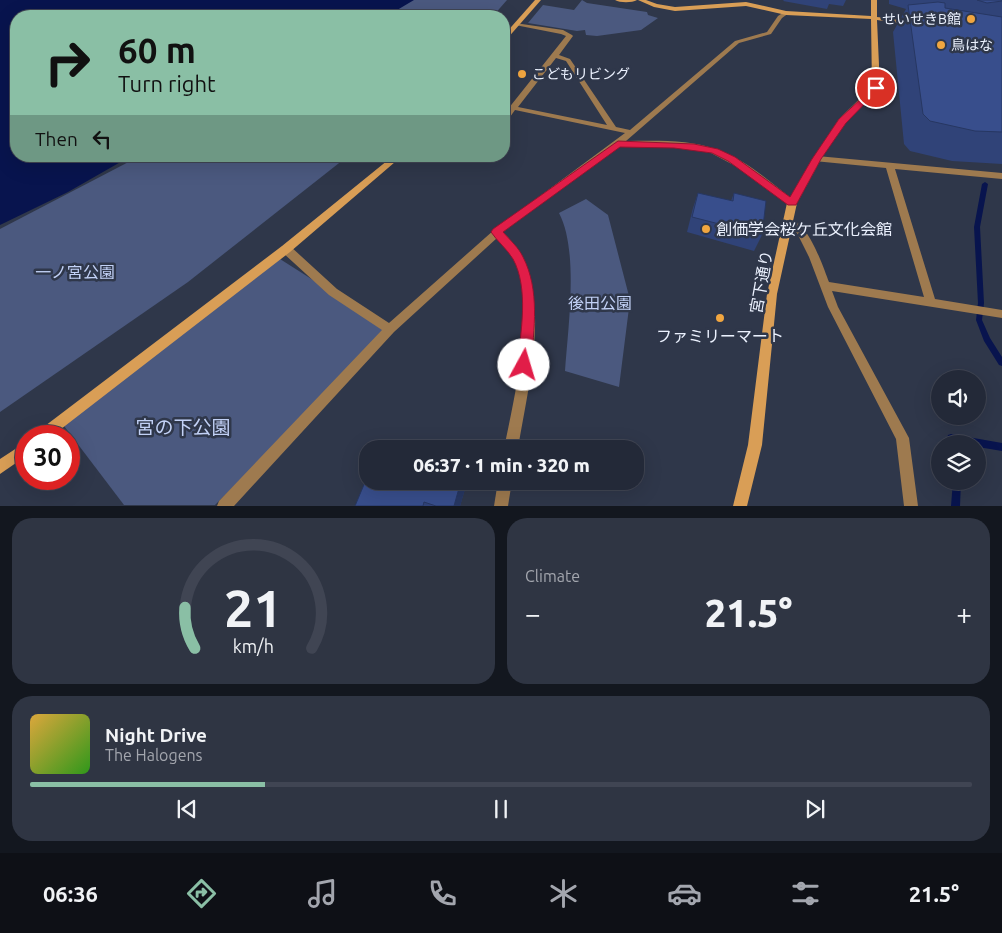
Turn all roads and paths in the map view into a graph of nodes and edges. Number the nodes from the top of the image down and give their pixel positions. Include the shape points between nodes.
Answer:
1 (538, 0) edge
2 (618, 0) edge
3 (634, 0) edge
4 (640, 0) edge
5 (874, 0) edge
6 (786, 13) junction
7 (875, 17) junction
8 (517, 24) junction
9 (917, 24) edge
10 (510, 32) edge
11 (556, 56) junction
12 (514, 108) junction
13 (510, 112) edge
14 (614, 129) junction
15 (630, 132) junction
16 (618, 144) junction
17 (816, 159) junction
18 (391, 162) edge
19 (890, 166) junction
20 (1002, 176) edge
21 (792, 203) junction
22 (788, 220) junction
23 (497, 232) junction
24 (286, 249) junction
25 (826, 286) junction
26 (930, 303) junction
27 (997, 313) edge
28 (390, 329) junction
29 (56, 425) edge
30 (512, 440) edge
31 (15, 456) edge
32 (0, 468) edge
33 (504, 490) edge
34 (224, 506) edge
35 (502, 506) edge
36 (740, 506) edge
37 (911, 506) edge

1 - 8 street
2 - 3 street
4 - 6 street via 675,9 746,4
5 - 7 street, 宮下通り
6 - 7 street
6 - 15 street via 768,33 737,42
7 - 9 street
7 - 17 street, 宮下通り via 876,88 842,121
8 - 10 street
8 - 11 street via 570,34
11 - 12 street
11 - 14 street via 568,60
12 - 13 street
12 - 14 street
14 - 15 street
15 - 16 street
16 - 21 street via 680,145 715,151
16 - 23 street
17 - 19 street
17 - 21 street, 宮下通り
18 - 24 street
19 - 20 street
19 - 26 street
21 - 22 street, 宮下通り
22 - 25 street via 801,231
22 - 36 street, 宮下通り via 772,294 755,446
23 - 28 street
23 - 30 street via 518,257 529,311
24 - 28 street via 333,292
24 - 29 street
25 - 26 street
25 - 37 street via 832,307 902,438
26 - 27 street
28 - 34 street
31 - 32 street
33 - 35 street

